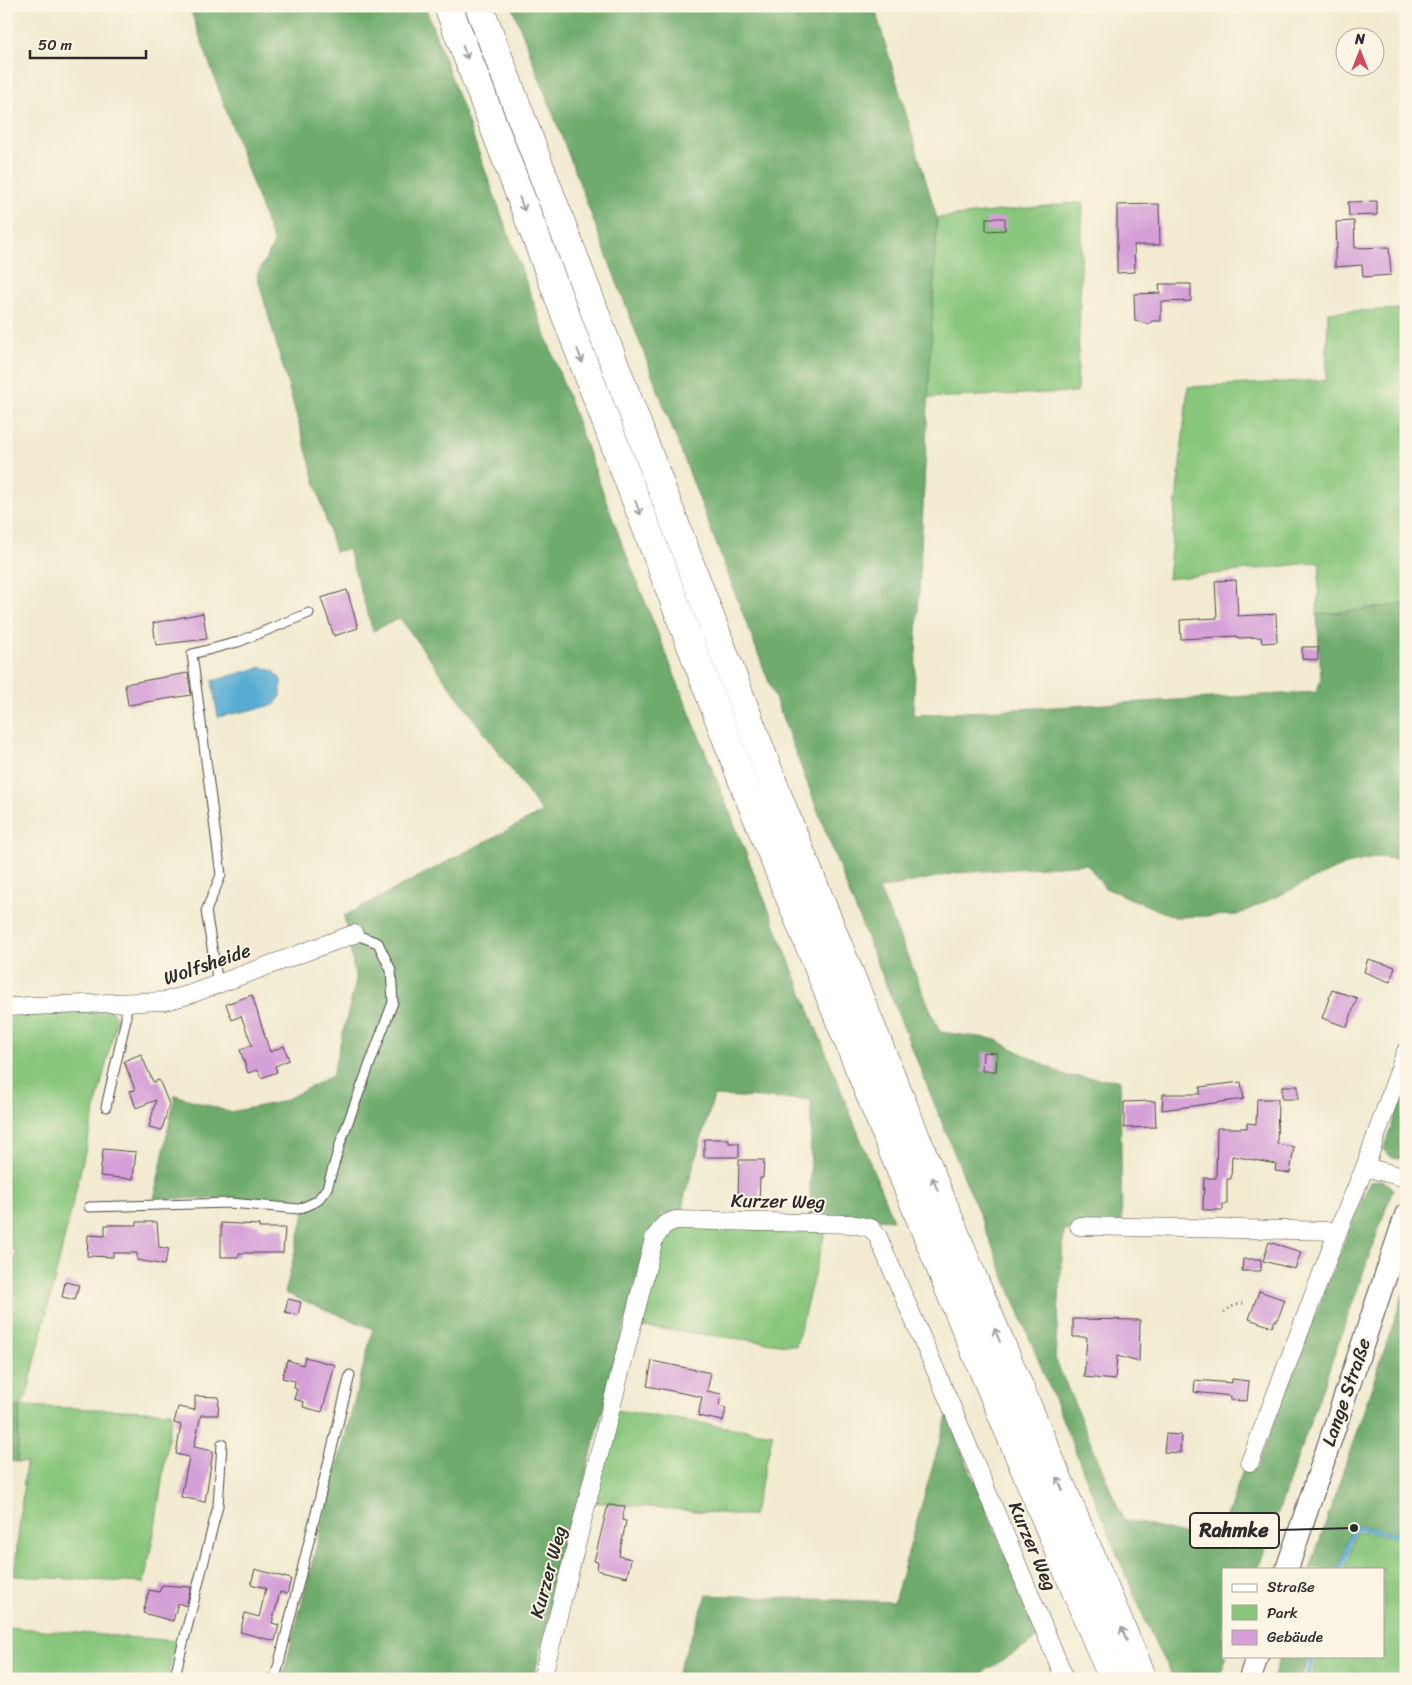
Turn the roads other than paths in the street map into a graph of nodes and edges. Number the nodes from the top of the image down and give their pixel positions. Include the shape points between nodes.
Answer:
1 (448, 6) edge
2 (479, 6) edge
3 (309, 613) dead end
4 (354, 934) joint
5 (218, 984) junction
6 (126, 1003) junction
7 (6, 1007) edge
8 (1406, 1051) edge
9 (106, 1107) dead end
10 (1365, 1167) junction
11 (1406, 1178) edge
12 (89, 1208) dead end
13 (1406, 1215) edge
14 (1079, 1226) dead end
15 (1338, 1230) junction
16 (350, 1375) dead end
17 (222, 1444) dead end
18 (1250, 1462) dead end
19 (1286, 1568) edge
20 (1256, 1658) edge
21 (174, 1679) edge
22 (275, 1679) edge
23 (542, 1679) edge
24 (1065, 1679) edge
25 (1114, 1679) edge
26 (1143, 1679) edge
27 (1250, 1679) edge

1 -> 25 highway via 746,790 951,1294
26 -> 2 highway via 976,1285 781,804
3 - 5 lane via 238,642 192,654 221,875 206,911
4 - 5 street, Wolfsheide
4 - 12 lane via 378,943 391,970 393,1002 341,1141 327,1188 317,1201 299,1209 230,1203
5 - 6 street, Wolfsheide via 165,1001
6 - 7 street, Wolfsheide
6 - 9 lane via 126,1019
8 - 10 street
10 - 11 street
10 - 15 street
13 - 19 street, Lange Straße
14 - 15 street
15 - 18 street
16 - 22 lane
17 - 21 lane via 218,1506
20 - 27 street
23 - 24 street, Kurzer Weg via 654,1239 664,1225 675,1220 851,1224 871,1228 878,1237 955,1415

